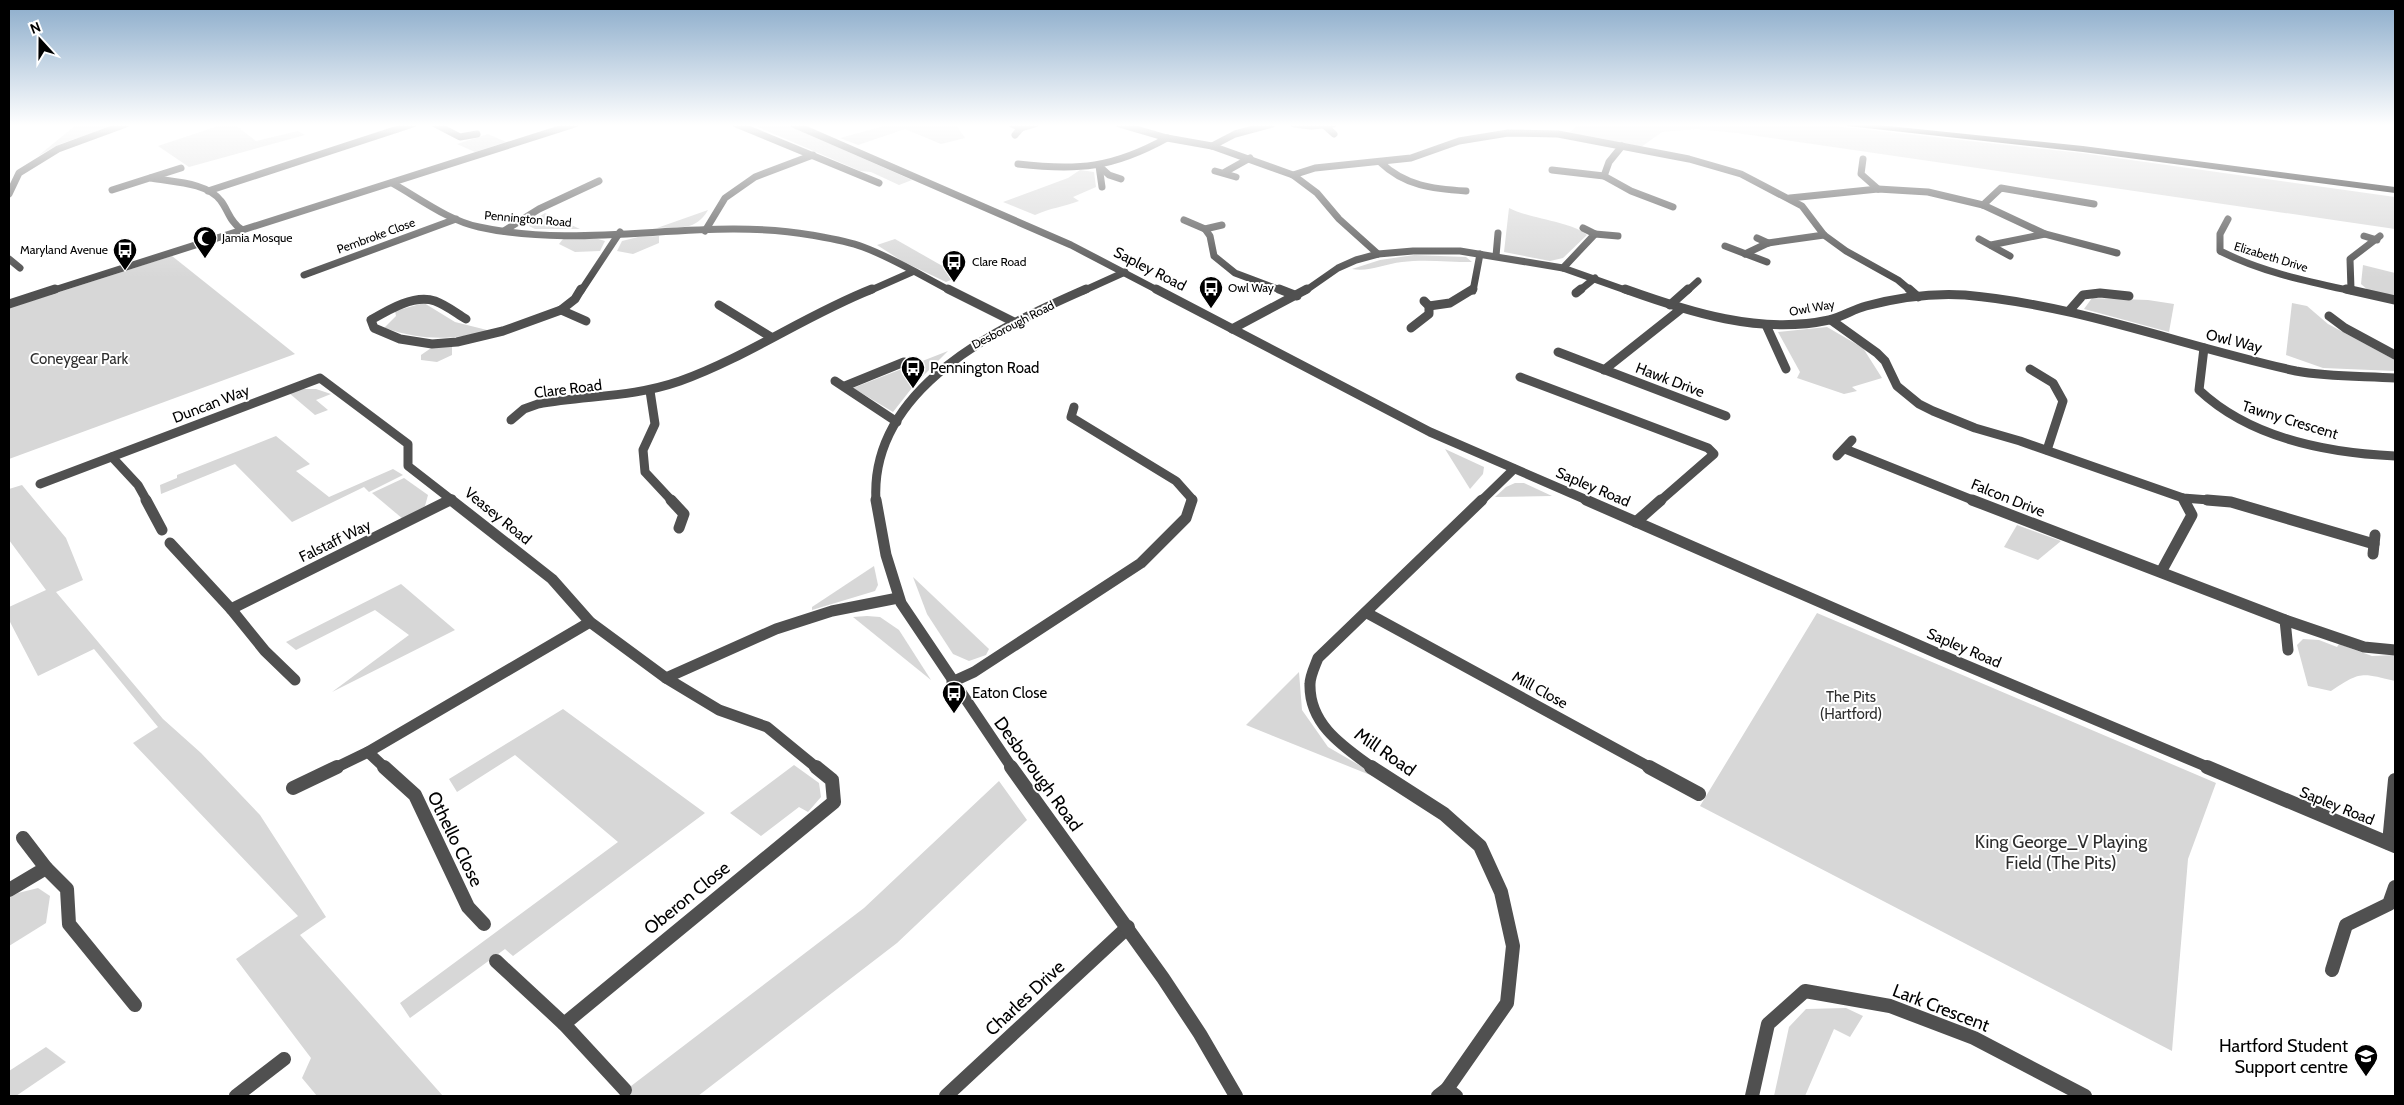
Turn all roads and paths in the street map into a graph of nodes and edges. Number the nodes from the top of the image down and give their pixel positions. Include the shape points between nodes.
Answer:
1 (1293, 175) edge
2 (17, 176) edge
3 (158, 176) edge
4 (255, 176) edge
5 (415, 176) edge
6 (759, 176) edge
7 (861, 176) edge
8 (912, 176) edge
9 (1100, 176) edge
10 (1111, 176) edge
11 (1233, 176) edge
12 (1394, 176) edge
13 (1595, 176) edge
14 (1604, 176) joint
15 (1742, 176) edge
16 (1863, 176) edge
17 (2284, 176) edge
18 (1236, 177) dead end
19 (151, 178) junction
20 (1121, 178) dead end
21 (599, 181) dead end
22 (392, 183) junction
23 (879, 183) dead end
24 (1102, 188) dead end
25 (1878, 189) junction
26 (112, 190) dead end
27 (2393, 190) edge
28 (208, 191) junction
29 (1466, 191) dead end
30 (9, 194) edge
31 (2094, 195) dead end
32 (1790, 198) junction
33 (1983, 205) junction
34 (1673, 207) dead end
35 (456, 219) junction
36 (2228, 219) dead end
37 (1184, 220) dead end
38 (1222, 224) dead end
39 (1583, 228) dead end
40 (241, 229) junction
41 (1205, 229) junction
42 (504, 231) junction
43 (705, 231) junction
44 (620, 232) junction
45 (1498, 233) dead end
46 (1595, 234) junction
47 (2045, 234) junction
48 (1824, 235) junction
49 (1618, 236) dead end
50 (2364, 236) dead end
51 (1757, 238) dead end
52 (1979, 239) dead end
53 (2102, 240) dead end
54 (1768, 243) junction
55 (1991, 245) junction
56 (1725, 246) dead end
57 (2097, 247) junction
58 (1378, 254) junction
59 (1480, 254) junction
60 (1745, 254) junction
61 (2117, 254) dead end
62 (1496, 256) junction
63 (2010, 256) dead end
64 (9, 259) edge
65 (1767, 262) dead end
66 (20, 268) dead end
67 (1563, 268) junction
68 (912, 272) junction
69 (1124, 272) junction
70 (304, 275) dead end
71 (1595, 278) junction
72 (1698, 281) dead end
73 (2351, 289) junction
74 (1576, 293) dead end
75 (1297, 296) junction
76 (2129, 296) dead end
77 (1918, 297) junction
78 (2395, 300) edge
79 (9, 304) edge
80 (719, 305) dead end
81 (1670, 305) junction
82 (1681, 309) junction
83 (561, 310) junction
84 (2069, 311) junction
85 (2329, 316) dead end
86 (466, 319) dead end
87 (586, 320) dead end
88 (1831, 320) junction
89 (1014, 322) junction
90 (1766, 325) junction
91 (1411, 328) dead end
92 (1232, 329) junction
93 (771, 337) junction
94 (2204, 348) junction
95 (1558, 352) dead end
96 (2395, 356) edge
97 (904, 362) dead end
98 (1786, 369) dead end
99 (2030, 369) dead end
100 (1604, 370) junction
101 (1520, 377) dead end
102 (320, 378) joint
103 (2395, 378) edge
104 (835, 381) dead end
105 (845, 386) junction
106 (650, 391) junction
107 (1074, 407) dead end
108 (1726, 416) dead end
109 (512, 420) dead end
110 (897, 422) junction
111 (1852, 440) dead end
112 (2047, 450) junction
113 (2395, 456) edge
114 (112, 457) junction
115 (1514, 469) junction
116 (40, 484) dead end
117 (2183, 498) junction
118 (452, 499) junction
119 (1636, 522) junction
120 (679, 528) dead end
121 (162, 530) dead end
122 (170, 543) dead end
123 (2374, 544) dead end
124 (2160, 572) junction
125 (898, 598) junction
126 (231, 609) junction
127 (1367, 613) junction
128 (2284, 620) junction
129 (590, 622) junction
130 (2288, 650) dead end
131 (2395, 650) edge
132 (666, 678) junction
133 (295, 680) dead end
134 (952, 682) junction
135 (368, 752) junction
136 (2395, 780) edge
137 (293, 788) dead end
138 (1698, 794) dead end
139 (834, 802) joint
140 (23, 838) dead end
141 (2392, 845) edge
142 (46, 868) junction
143 (2395, 887) edge
144 (9, 890) edge
145 (484, 924) dead end
146 (1128, 927) junction
147 (496, 961) dead end
148 (2332, 970) dead end
149 (135, 1005) dead end
150 (564, 1024) junction
151 (284, 1059) dead end
152 (624, 1090) dead end
153 (1447, 1094) edge
154 (236, 1096) edge
155 (946, 1096) edge
156 (1236, 1096) edge
157 (1752, 1096) edge
158 (2086, 1096) edge

1 - 58 street via 1317,193 1339,219
2 - 30 street
3 - 19 street
4 - 28 street
5 - 22 street
6 - 43 street via 725,198
7 - 23 street
8 - 69 street, Sapley Road via 1060,240
9 - 24 street
10 - 20 street
11 - 18 street
12 - 29 street via 1449,193
13 - 14 street
14 - 34 street via 1631,191
15 - 32 street
16 - 25 street
17 - 27 highway
19 - 26 street
19 - 28 street
21 - 42 street via 539,209
22 - 35 street, Pennington Road
22 - 40 street
25 - 32 street
25 - 33 street via 1928,192
28 - 40 street via 219,198 234,225
31 - 33 street via 2094,206 2001,184
32 - 48 street via 1802,206
33 - 47 street
35 - 42 street, Pennington Road
35 - 70 street, Pembroke Close
36 - 73 street, Elizabeth Drive via 2220,234 2220,251 2232,259
37 - 41 street
38 - 41 street
39 - 46 street
40 - 79 street
41 - 75 street via 1210,236 1214,256 1235,273
42 - 44 street, Pennington Road via 564,235
43 - 44 street, Pennington Road
43 - 68 street, Pennington Road via 810,235 863,247
44 - 83 street via 575,299
45 - 62 street
46 - 49 street
46 - 67 street
47 - 55 street
47 - 57 street
48 - 54 street
48 - 77 street via 1898,280
50 - 73 street via 2378,238 2350,258
51 - 54 street
52 - 55 street
53 - 57 street
54 - 60 street
55 - 63 street
56 - 60 street
57 - 61 street
58 - 59 street, Owl Way via 1413,250
58 - 75 street, Owl Way via 1338,268
59 - 62 street, Owl Way
59 - 91 street via 1473,291 1450,303 1427,303 1429,314
60 - 65 street
62 - 67 street, Owl Way
64 - 66 street
67 - 71 street, Owl Way
68 - 89 street, Pennington Road
68 - 93 street, Clare Road
69 - 89 street, Desborough Road
69 - 92 street, Sapley Road
71 - 74 street
71 - 81 street, Owl Way
72 - 81 street
73 - 78 street, Elizabeth Drive
75 - 92 street, Owl Way
76 - 84 street via 2083,295
77 - 84 street, Owl Way via 1962,296
77 - 88 street, Owl Way via 1864,306
80 - 93 street
81 - 82 street, Owl Way
82 - 90 street, Owl Way
82 - 100 street, Hawk Drive
83 - 86 street via 503,331 457,342 432,344 400,339 374,328 371,320 420,299 432,300
83 - 87 street
84 - 94 street, Owl Way
85 - 96 street
88 - 90 street, Owl Way
88 - 112 street via 1877,353 1898,386 1919,404 1975,428
89 - 110 street, Desborough Road via 952,359 929,381
90 - 98 street
92 - 115 street, Sapley Road via 1422,428
93 - 106 street, Clare Road via 711,370
94 - 103 street, Owl Way via 2298,371
94 - 113 street, Tawny Crescent via 2199,390 2226,414 2312,444 2367,456
95 - 100 street, Hawk Drive
97 - 105 street
99 - 112 street via 2053,383 2063,401
100 - 108 street, Hawk Drive
101 - 119 street via 1708,448 1714,454
102 - 114 street, Duncan Way
102 - 118 street, Veasey Road via 408,444 408,466
104 - 105 street
105 - 110 street
106 - 109 street, Clare Road via 557,402 524,409
106 - 120 street via 655,424 643,450 644,472 684,514
107 - 134 street via 1071,418 1176,482 1192,499 1186,518 1141,563 974,672
110 - 125 street, Desborough Road via 883,451 876,478 881,534
111 - 124 street, Falcon Drive via 1841,453
112 - 117 street
114 - 116 street, Duncan Way
114 - 121 street via 138,485
115 - 119 street, Sapley Road
115 - 127 street, Mill Road
117 - 123 street via 2231,502
117 - 124 street via 2192,516
118 - 126 street, Falstaff Way
118 - 129 street, Veasey Road via 552,579
119 - 141 street, Sapley Road
122 - 126 street
124 - 128 street, Falcon Drive
125 - 132 street via 832,611 776,629
125 - 134 street, Desborough Road
126 - 133 street via 265,651
127 - 138 street, Mill Close
127 - 153 street, Mill Road via 1318,658 1310,683 1313,706 1322,726 1337,742 1444,814 1480,846 1501,892 1513,946 1507,1004
128 - 130 street
128 - 131 street, Falcon Drive via 2364,647
129 - 132 street, Veasey Road
129 - 135 street
132 - 139 street, Veasey Road via 719,710 767,727 832,780
134 - 146 street, Desborough Road
135 - 137 street
135 - 145 street, Othello Close via 415,795 468,907
136 - 141 street
139 - 150 street, Oberon Close
140 - 142 street
142 - 144 street
142 - 149 street via 67,890 69,924
143 - 148 street via 2389,904 2346,925
146 - 155 street, Charles Drive
146 - 156 street, Desborough Road via 1189,1015
147 - 150 street
150 - 152 street
151 - 154 street
157 - 158 street, Lark Crescent via 1768,1024 1805,991 1898,1009 1974,1038

